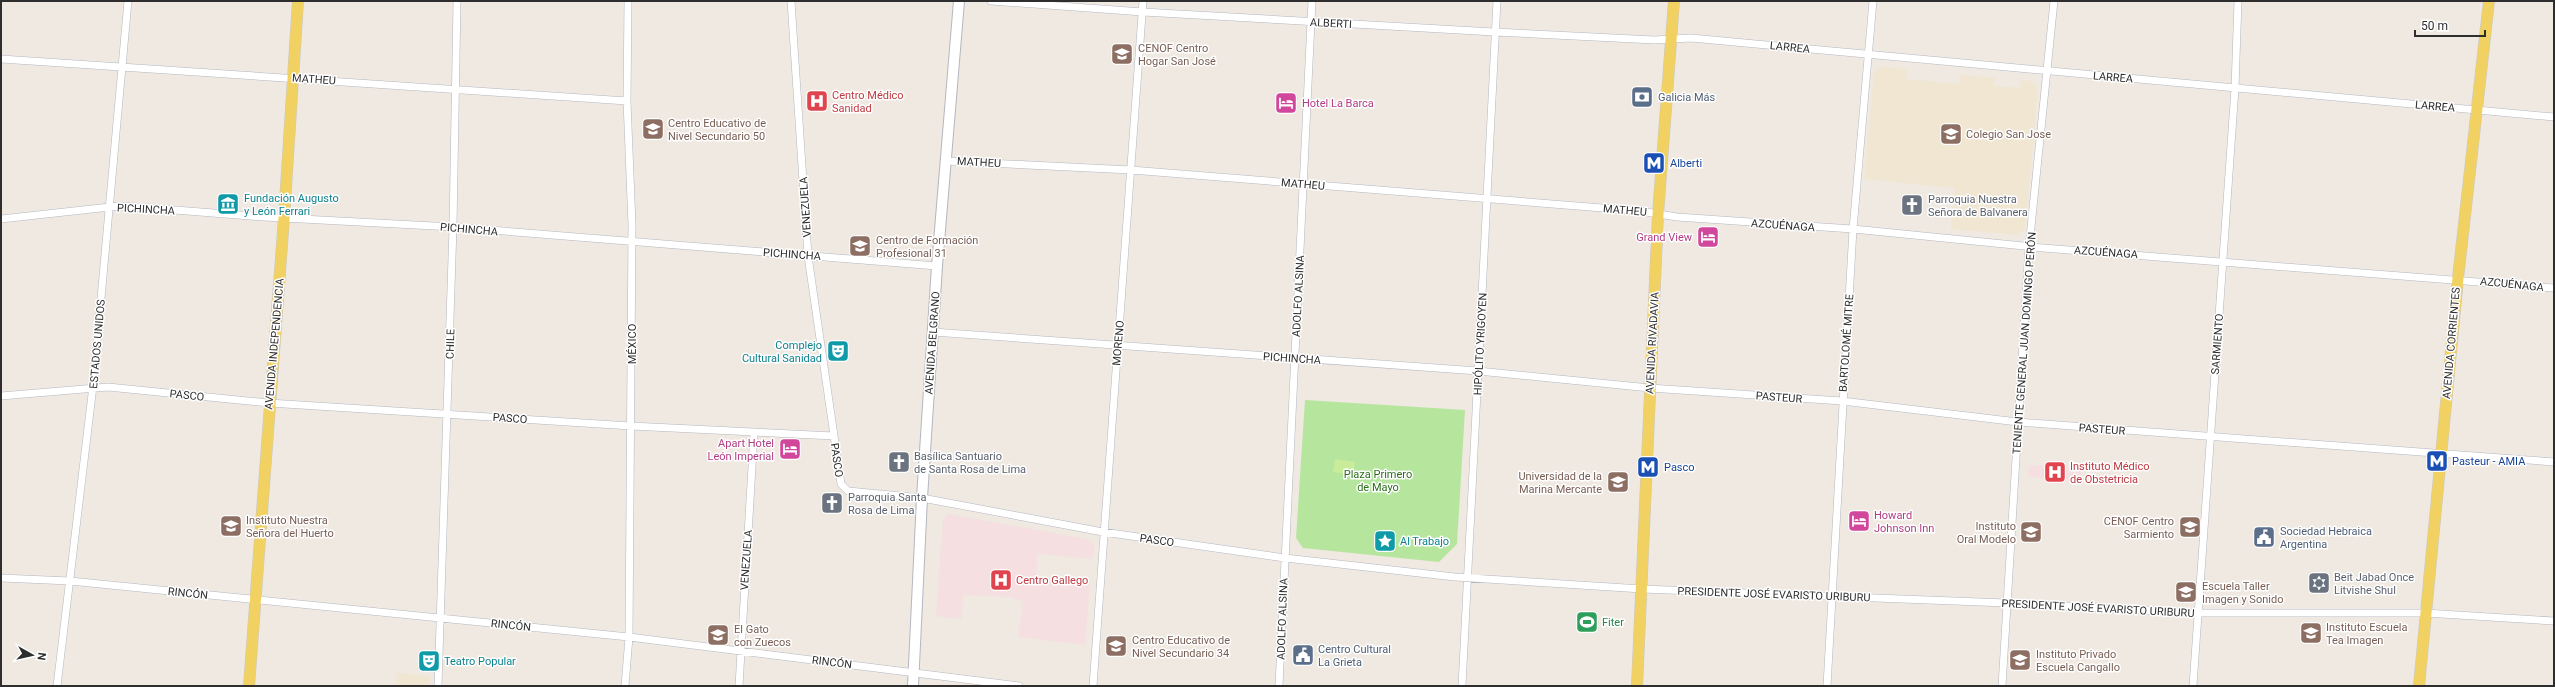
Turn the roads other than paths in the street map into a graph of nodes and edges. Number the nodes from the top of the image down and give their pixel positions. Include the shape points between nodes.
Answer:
1 (128, 1) edge
2 (298, 1) edge
3 (457, 1) edge
4 (628, 1) edge
5 (791, 1) edge
6 (960, 1) edge
7 (991, 1) edge
8 (1143, 1) edge
9 (1312, 1) edge
10 (1497, 1) edge
11 (1674, 1) edge
12 (1873, 1) edge
13 (2054, 1) edge
14 (2238, 1) edge
15 (2489, 1) edge
16 (1143, 12) junction
17 (1310, 22) junction
18 (1494, 32) junction
19 (1671, 40) junction
20 (1869, 55) junction
21 (1, 59) edge
22 (122, 66) junction
23 (2048, 71) junction
24 (294, 78) junction
25 (454, 88) junction
26 (2235, 88) junction
27 (627, 100) junction
28 (2477, 110) junction
29 (2554, 117) edge
30 (947, 161) junction
31 (1131, 170) junction
32 (1302, 184) junction
33 (1487, 199) junction
34 (109, 207) junction
35 (1658, 214) junction
36 (284, 218) junction
37 (1, 219) edge
38 (453, 227) junction
39 (1853, 229) junction
40 (632, 242) junction
41 (2029, 247) junction
42 (808, 256) junction
43 (2223, 261) junction
44 (937, 266) junction
45 (2458, 278) junction
46 (2554, 288) edge
47 (933, 332) junction
48 (1118, 346) junction
49 (1294, 359) junction
50 (1478, 371) junction
51 (94, 386) junction
52 (1650, 388) junction
53 (1, 396) edge
54 (1842, 401) junction
55 (269, 403) junction
56 (448, 414) junction
57 (2018, 422) junction
58 (631, 426) junction
59 (754, 433) junction
60 (834, 436) junction
61 (2211, 437) junction
62 (2440, 452) junction
63 (2554, 462) edge
64 (922, 498) junction
65 (1102, 532) junction
66 (1285, 558) junction
67 (1468, 577) junction
68 (1, 578) edge
69 (70, 580) junction
70 (1642, 589) junction
71 (1832, 596) junction
72 (254, 601) junction
73 (2006, 603) junction
74 (2198, 613) junction
75 (2425, 613) junction
76 (441, 618) junction
77 (2554, 621) edge
78 (629, 637) junction
79 (740, 652) junction
80 (914, 672) junction
81 (57, 686) edge
82 (249, 686) edge
83 (438, 686) edge
84 (625, 686) edge
85 (739, 686) edge
86 (913, 686) edge
87 (1018, 686) edge
88 (1093, 686) edge
89 (1279, 686) edge
90 (1462, 686) edge
91 (1637, 686) edge
92 (1827, 686) edge
93 (2002, 686) edge
94 (2193, 686) edge
95 (2419, 686) edge

1 - 22 street, ESTADOS UNIDOS
2 - 24 main road, AVENIDA INDEPENDENCIA
3 - 25 street, CHILE
4 - 27 street, MÉXICO
5 - 42 street, VENEZUELA
6 - 30 main road, AVENIDA BELGRANO
7 - 16 street, ALBERTI
8 - 16 street, MORENO
9 - 17 street, ADOLFO ALSINA
10 - 18 street, HIPÓLITO YRIGOYEN
11 - 19 main road, AVENIDA RIVADAVIA
12 - 20 street, BARTOLOMÉ MITRE
13 - 23 street, TENIENTE GENERAL JUAN DOMINGO PERÓN
14 - 26 street, SARMIENTO
15 - 28 main road, AVENIDA CORRIENTES
16 - 17 street, ALBERTI
16 - 31 street, MORENO
17 - 18 street, ALBERTI
17 - 32 street, ADOLFO ALSINA
18 - 19 street, ALBERTI
18 - 33 street, HIPÓLITO YRIGOYEN
19 - 20 street, LARREA via 1691,38
19 - 35 main road, AVENIDA RIVADAVIA
20 - 23 street, LARREA
20 - 39 street, BARTOLOMÉ MITRE
21 - 22 street, MATHEU
22 - 24 street, MATHEU
22 - 34 street, ESTADOS UNIDOS
23 - 26 street, LARREA
23 - 41 street, TENIENTE GENERAL JUAN DOMINGO PERÓN
24 - 25 street, MATHEU
24 - 36 main road, AVENIDA INDEPENDENCIA
25 - 27 street, MATHEU
25 - 38 street, CHILE
26 - 28 street, LARREA
26 - 43 street, SARMIENTO
27 - 40 street, MÉXICO
28 - 29 street, LARREA
28 - 45 main road, AVENIDA CORRIENTES
30 - 31 street, MATHEU
30 - 44 main road, AVENIDA BELGRANO
31 - 32 street, MATHEU
31 - 48 street, MORENO
32 - 33 street, MATHEU
32 - 49 street, ADOLFO ALSINA
33 - 35 street, MATHEU
33 - 50 street, HIPÓLITO YRIGOYEN
34 - 36 street, PICHINCHA
34 - 37 street, PICHINCHA
34 - 51 street, ESTADOS UNIDOS
35 - 39 street, AZCUÉNAGA
35 - 52 main road, AVENIDA RIVADAVIA
36 - 38 street, PICHINCHA
36 - 55 main road, AVENIDA INDEPENDENCIA
38 - 40 street, PICHINCHA
38 - 56 street, CHILE
39 - 41 street, AZCUÉNAGA
39 - 54 street, BARTOLOMÉ MITRE
40 - 42 street, PICHINCHA
40 - 58 street, MÉXICO
41 - 43 street, AZCUÉNAGA
41 - 57 street, TENIENTE GENERAL JUAN DOMINGO PERÓN
42 - 44 street, PICHINCHA
42 - 60 street, VENEZUELA
43 - 45 street, AZCUÉNAGA
43 - 61 street, SARMIENTO
44 - 47 main road, AVENIDA BELGRANO
45 - 46 street, AZCUÉNAGA
45 - 62 main road, AVENIDA CORRIENTES
47 - 48 street, PICHINCHA
47 - 64 main road, AVENIDA BELGRANO
48 - 49 street, PICHINCHA
48 - 65 street, MORENO
49 - 50 street, PICHINCHA
49 - 66 street, ADOLFO ALSINA
50 - 52 street, PICHINCHA
50 - 67 street, HIPÓLITO YRIGOYEN
51 - 53 street, PASCO
51 - 55 street, PASCO
51 - 69 street, ESTADOS UNIDOS
52 - 54 street, PASTEUR
52 - 70 main road, AVENIDA RIVADAVIA
54 - 57 street, PASTEUR
54 - 71 street, BARTOLOMÉ MITRE
55 - 56 street, PASCO
55 - 72 main road, AVENIDA INDEPENDENCIA
56 - 58 street, PASCO
56 - 76 street, CHILE
57 - 61 street, PASTEUR
57 - 73 street, TENIENTE GENERAL JUAN DOMINGO PERÓN
58 - 59 street, PASCO
58 - 78 street, MÉXICO
59 - 60 street, PASCO
59 - 79 street, VENEZUELA
60 - 64 street, PASCO via 841,484 848,490
61 - 62 street, PASTEUR
61 - 74 street, SARMIENTO
62 - 63 street, PASTEUR
62 - 75 main road, AVENIDA CORRIENTES
64 - 65 street, PASCO
64 - 80 main road, AVENIDA BELGRANO
65 - 66 street, PASCO
65 - 88 street, MORENO
66 - 67 street, PASCO
66 - 89 street, ADOLFO ALSINA
67 - 70 street, PASCO
67 - 90 street, HIPÓLITO YRIGOYEN
68 - 69 street, RINCÓN
69 - 72 street, RINCÓN
69 - 81 street, ESTADOS UNIDOS
70 - 71 street, PRESIDENTE JOSÉ EVARISTO URIBURU
70 - 91 main road, AVENIDA RIVADAVIA
71 - 73 street, PRESIDENTE JOSÉ EVARISTO URIBURU
71 - 92 street, BARTOLOMÉ MITRE
72 - 76 street, RINCÓN
72 - 82 main road, AVENIDA INDEPENDENCIA
73 - 74 street, PRESIDENTE JOSÉ EVARISTO URIBURU
73 - 93 street, TENIENTE GENERAL JUAN DOMINGO PERÓN
74 - 75 street, PRESIDENTE JOSÉ EVARISTO URIBURU
74 - 94 street, SARMIENTO
75 - 77 street, PRESIDENTE JOSÉ EVARISTO URIBURU
75 - 95 main road, AVENIDA CORRIENTES
76 - 78 street, RINCÓN
76 - 83 street, CHILE
78 - 79 street, RINCÓN
78 - 84 street, MÉXICO
79 - 80 street, RINCÓN
79 - 85 street, VENEZUELA
80 - 86 main road, AVENIDA BELGRANO
80 - 87 street, RINCÓN

